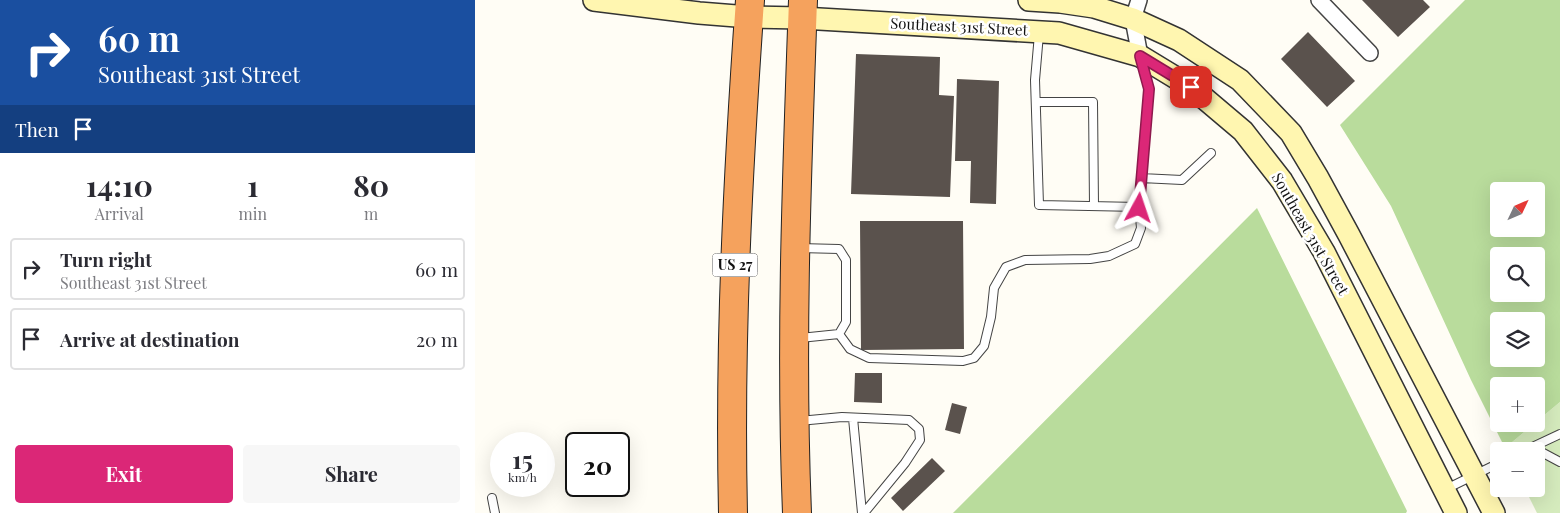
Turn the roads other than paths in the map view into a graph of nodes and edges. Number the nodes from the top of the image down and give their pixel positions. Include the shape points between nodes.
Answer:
1 (594, 0) edge
2 (1029, 0) edge
3 (1319, 0) edge
4 (749, 8) edge
5 (802, 9) edge
6 (1136, 9) edge
7 (1039, 32) junction
8 (1370, 53) dead end
9 (1140, 56) junction
10 (1036, 102) junction
11 (1211, 153) dead end
12 (1141, 178) junction
13 (1094, 206) junction
14 (1139, 208) junction
15 (794, 248) junction
16 (839, 334) junction
17 (793, 339) junction
18 (853, 418) junction
19 (794, 422) junction
20 (1560, 434) edge
21 (1543, 442) edge
22 (1545, 454) edge
23 (1560, 462) edge
24 (1490, 468) edge
25 (1475, 475) junction
26 (1444, 490) junction
27 (492, 498) dead end
28 (495, 513) edge
29 (733, 513) edge
30 (797, 513) edge
31 (863, 513) edge
32 (1456, 513) edge
33 (1494, 513) edge

1 - 4 main road, Southeast 31st Street via 699,13
2 - 6 main road, Southeast 31st Street
3 - 8 street
4 - 5 main road, Southeast 31st Street
4 - 29 highway, US 27 via 734,288
5 - 7 main road, Southeast 31st Street
5 - 15 highway
6 - 9 street
6 - 25 main road, Southeast 31st Street via 1240,80 1291,133 1349,235
7 - 9 main road, Southeast 31st Street via 1059,33
7 - 10 lane
9 - 12 lane via 1149,89
9 - 26 main road, Southeast 31st Street via 1191,87 1243,131 1282,181 1324,252
10 - 13 lane via 1039,205
10 - 13 lane via 1093,102
11 - 12 lane via 1182,180
12 - 14 lane
13 - 14 lane
14 - 16 lane via 1141,228 1135,244 1109,256 1025,260 1005,268 994,288 984,346 974,358 963,361 869,358 850,349
15 - 16 lane via 839,249 846,260 846,322
15 - 17 highway
16 - 17 lane
17 - 19 highway
18 - 19 lane
18 - 31 lane
18 - 31 lane via 909,420 919,429 920,440 905,463
19 - 30 highway
20 - 21 lane
22 - 23 lane
24 - 25 lane
25 - 26 lane
25 - 33 main road, Southeast 31st Street
26 - 32 main road, Southeast 31st Street
27 - 28 lane

